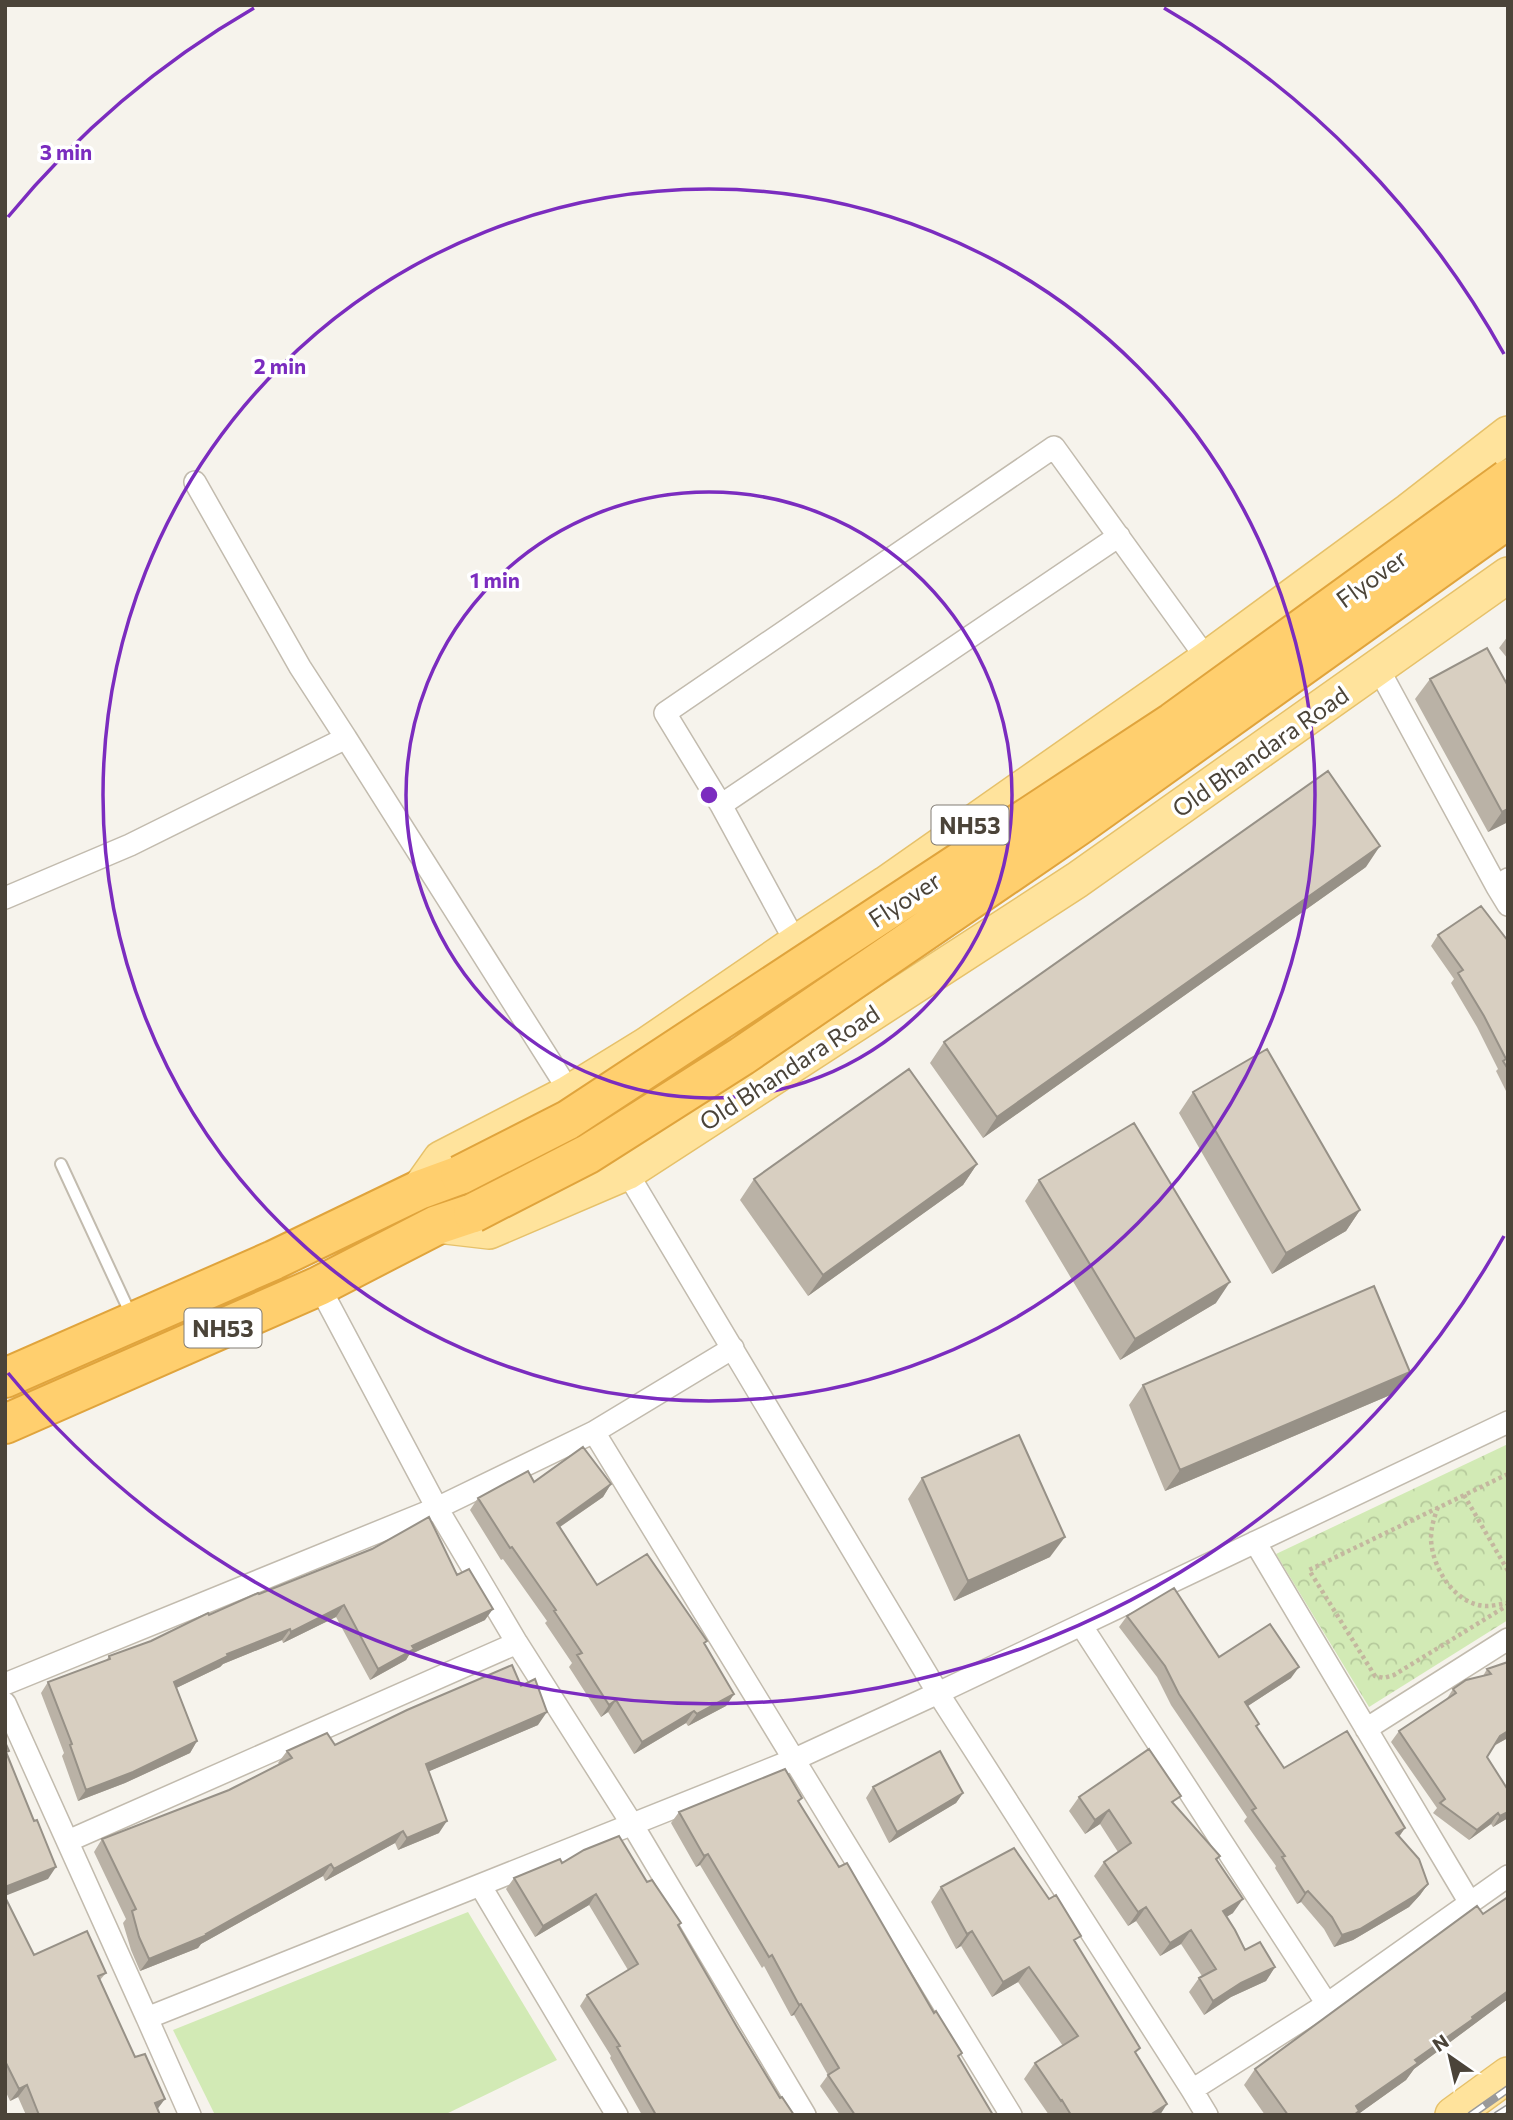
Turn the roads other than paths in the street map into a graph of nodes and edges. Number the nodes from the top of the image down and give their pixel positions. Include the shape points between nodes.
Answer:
1 (1508, 434) edge
2 (1508, 480) edge
3 (195, 482) dead end
4 (1508, 519) edge
5 (1119, 536) junction
6 (1508, 575) edge
7 (1208, 659) junction
8 (1378, 668) junction
9 (346, 738) junction
10 (721, 805) junction
11 (1502, 883) edge
12 (5, 898) edge
13 (1508, 905) edge
14 (796, 943) junction
15 (569, 1093) junction
16 (61, 1164) dead end
17 (627, 1172) junction
18 (419, 1190) junction
19 (438, 1225) junction
20 (319, 1286) junction
21 (134, 1321) junction
22 (733, 1348) junction
23 (5, 1378) edge
24 (1508, 1422) edge
25 (5, 1424) edge
26 (594, 1432) junction
27 (437, 1508) junction
28 (1255, 1542) junction
29 (1082, 1625) junction
30 (1508, 1639) edge
31 (517, 1643) junction
32 (5, 1684) edge
33 (939, 1693) junction
34 (5, 1703) edge
35 (1366, 1729) junction
36 (793, 1760) junction
37 (632, 1825) junction
38 (68, 1841) junction
39 (1508, 1876) edge
40 (480, 1885) junction
41 (1470, 1903) junction
42 (1327, 2004) junction
43 (147, 2018) junction
44 (1508, 2075) edge
45 (1192, 2090) junction
46 (190, 2115) edge
47 (617, 2115) edge
48 (805, 2115) edge
49 (1011, 2115) edge
50 (1207, 2115) edge
51 (1453, 2115) edge

1 - 7 main road, NH53
2 - 18 highway, Flyover / NH53, bridge via 1173,722 568,1120 460,1175
3 - 9 street via 300,667
4 - 19 highway, Flyover, bridge via 1078,826 742,1056 588,1154 473,1213
5 - 7 street
5 - 10 street
5 - 10 street via 1054,447 666,713
6 - 8 main road, Old Bhandara Road
7 - 14 main road, NH53
8 - 11 street
8 - 17 main road, Old Bhandara Road via 1077,880
9 - 12 street via 130,845
9 - 15 street
10 - 14 street
11 - 13 street
14 - 15 main road, NH53
15 - 17 street
15 - 18 main road, NH53 via 440,1160
16 - 21 lane
17 - 19 main road, Old Bhandara Road via 489,1231
17 - 22 street
18 - 21 highway, NH53 via 274,1261
19 - 20 highway, NH53
20 - 25 highway, NH53
20 - 27 street
21 - 23 highway, NH53
22 - 26 street
22 - 33 street
24 - 28 street
26 - 27 street
26 - 36 street
27 - 31 street
27 - 32 street
28 - 29 street
28 - 35 street
29 - 33 street
29 - 42 street
30 - 35 street
31 - 37 street
31 - 38 street
33 - 36 street
33 - 45 street
34 - 38 street
35 - 41 street
36 - 37 street
36 - 49 street
37 - 40 street
37 - 48 street
38 - 43 street
39 - 41 street
40 - 43 street
40 - 47 street
41 - 42 street
42 - 45 street
43 - 46 street
44 - 51 main road
45 - 50 street

